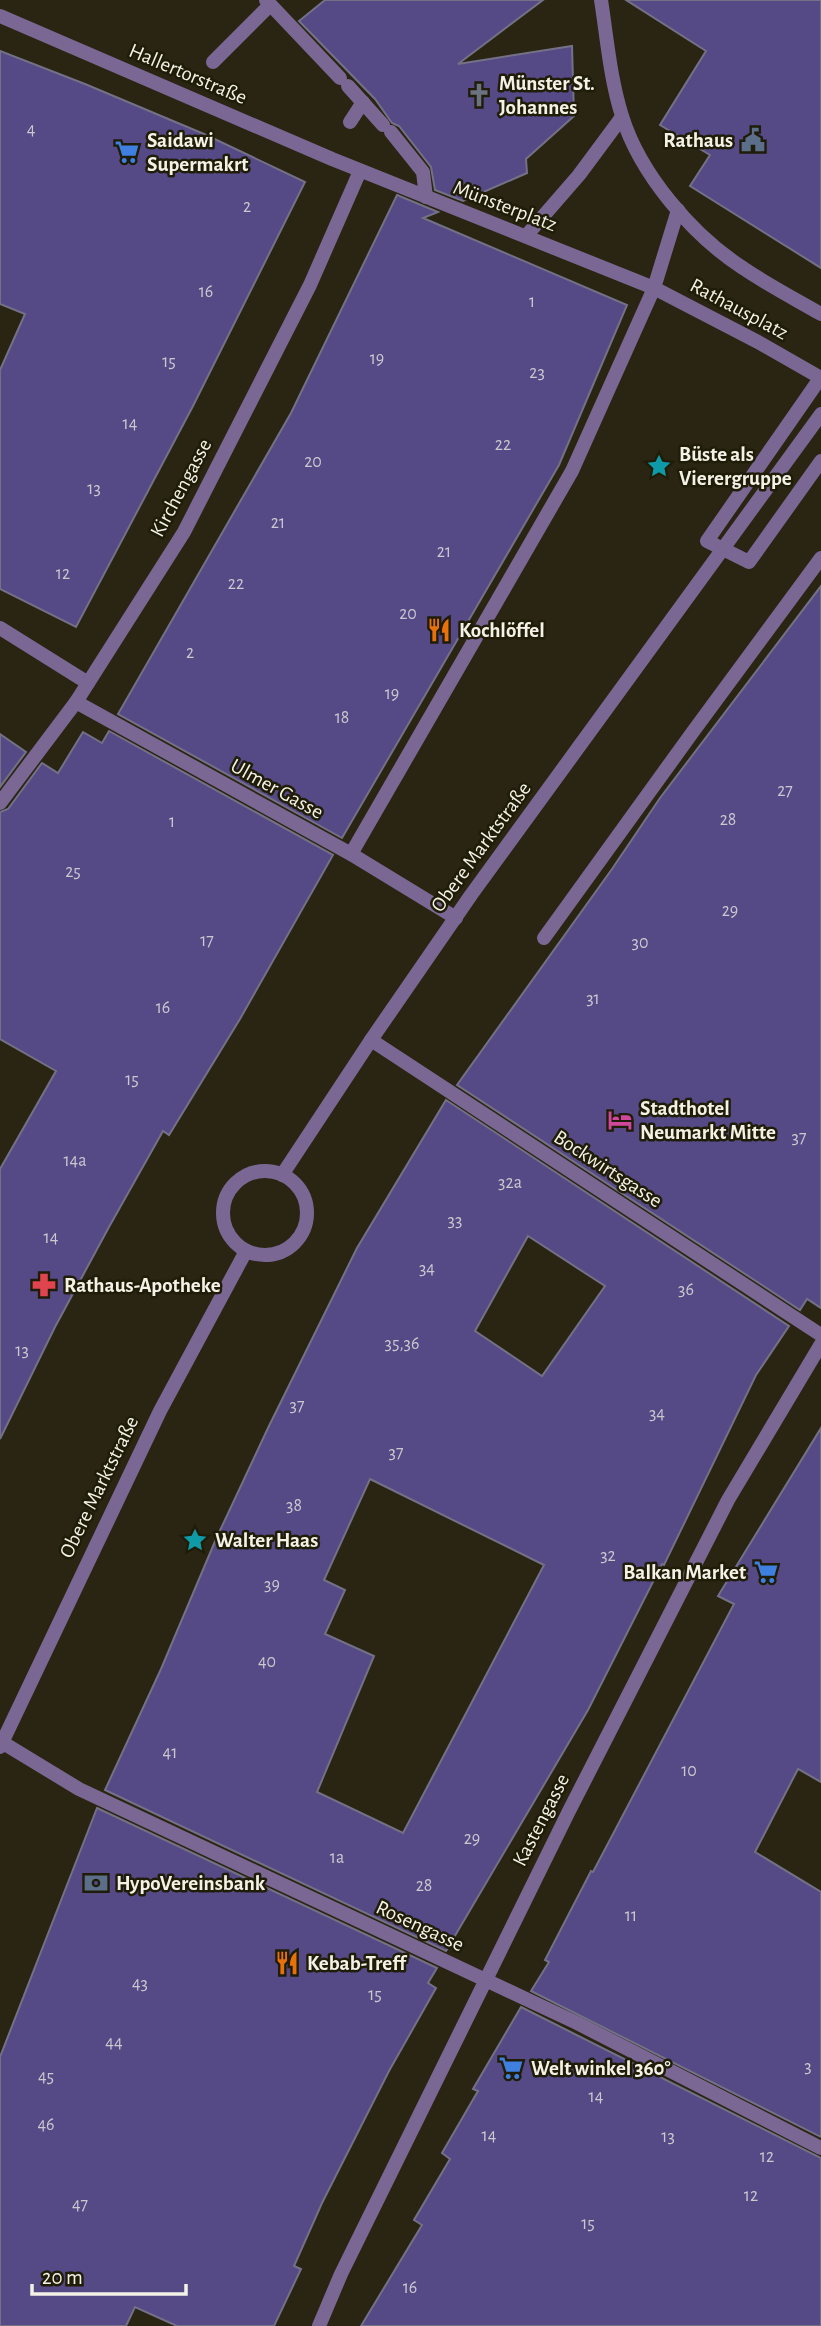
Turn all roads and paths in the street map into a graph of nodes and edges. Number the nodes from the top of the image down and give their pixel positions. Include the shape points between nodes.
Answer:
1 (601, 0) edge
2 (268, 3) edge
3 (0, 16) edge
4 (213, 62) dead end
5 (363, 103) junction
6 (622, 117) junction
7 (350, 122) dead end
8 (360, 171) junction
9 (426, 197) junction
10 (678, 210) junction
11 (526, 236) junction
12 (636, 279) joint
13 (654, 288) junction
14 (821, 314) edge
15 (821, 377) edge
16 (821, 414) edge
17 (821, 461) edge
18 (724, 549) junction
19 (821, 558) edge
20 (0, 628) edge
21 (88, 683) junction
22 (76, 702) junction
23 (0, 803) edge
24 (351, 854) junction
25 (456, 918) junction
26 (544, 938) dead end
27 (371, 1040) junction
28 (282, 1175) junction
29 (246, 1251) junction
30 (821, 1335) edge
31 (821, 1344) edge
32 (1, 1743) edge
33 (485, 1980) junction
34 (821, 2148) edge
35 (319, 2326) edge

1 - 6 street
2 - 4 street
2 - 5 street
3 - 8 street, Hallertorstraße
5 - 7 street
5 - 9 street via 423,172
6 - 10 street via 636,149
6 - 11 street
8 - 9 street, Münsterplatz
8 - 21 street, Kirchengasse via 310,285 184,532
9 - 11 street, Münsterplatz
10 - 13 street
10 - 14 street via 729,258
11 - 12 street, Münsterplatz
12 - 13 street, Rathausplatz
13 - 15 street, Rathausplatz
13 - 24 street via 572,471
15 - 18 street via 707,541
16 - 18 street
17 - 18 street via 749,562
18 - 25 street, Obere Marktstraße
19 - 26 street
20 - 21 street
21 - 22 street, Kirchengasse
22 - 23 street, Kirchengasse
22 - 24 street, Ulmer Gasse
24 - 25 street, Ulmer Gasse
25 - 27 street, Obere Marktstraße
27 - 28 street, Obere Marktstraße
27 - 30 street, Bockwirtsgasse
28 - 29 street via 270,1171 245,1176 227,1195 223,1207 228,1233
28 - 29 street via 302,1193 307,1219 303,1232 284,1251 258,1255
29 - 32 street, Obere Marktstraße via 160,1410
31 - 33 street, Kastengasse via 728,1500
32 - 33 street, Rosengasse via 79,1789
33 - 34 street, Rosengasse via 577,2022
33 - 35 street, Kastengasse

